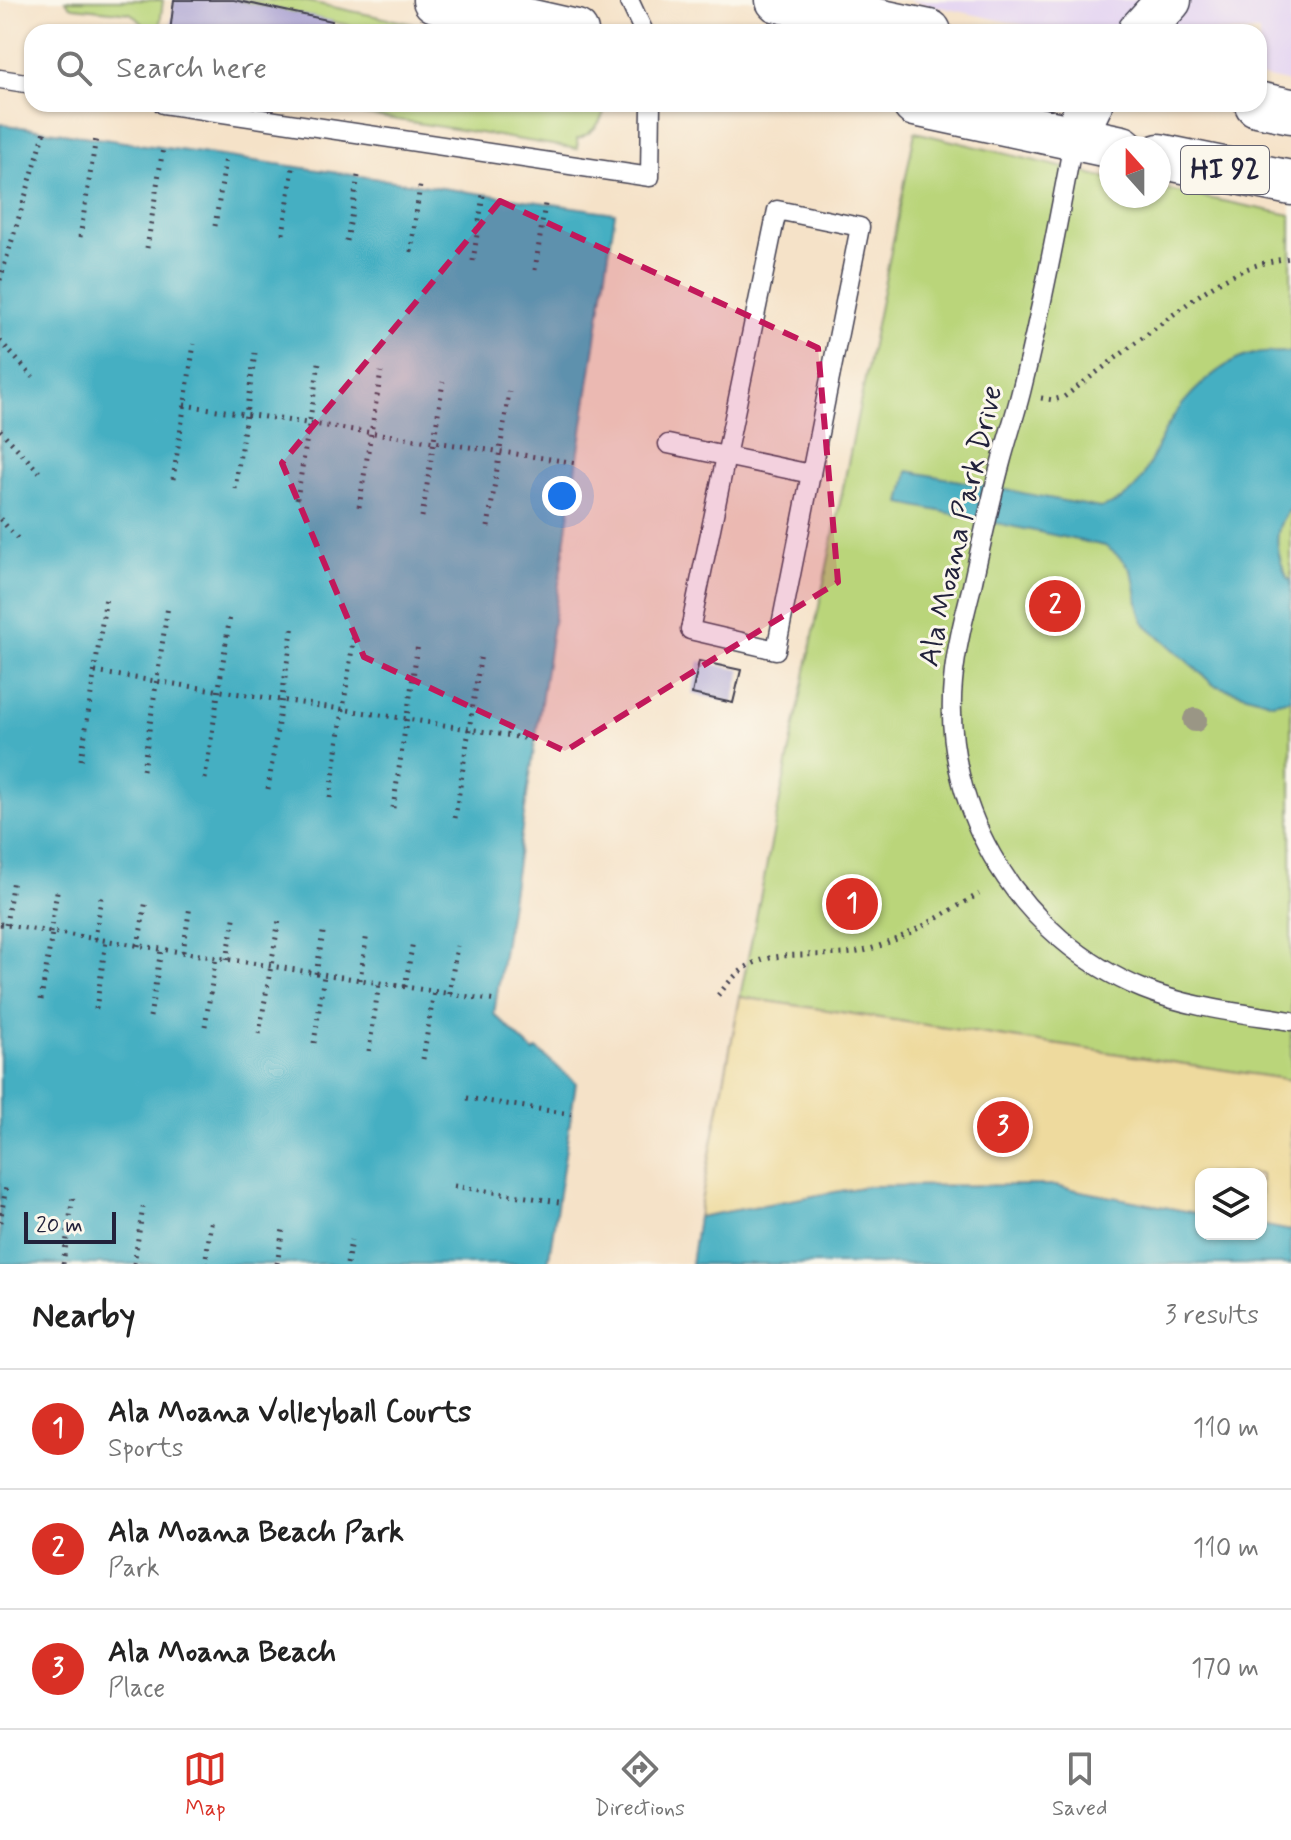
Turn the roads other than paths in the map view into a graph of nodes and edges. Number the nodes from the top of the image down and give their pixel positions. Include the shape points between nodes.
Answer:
1 (435, 0) edge
2 (629, 0) edge
3 (778, 0) edge
4 (1138, 0) edge
5 (1169, 0) edge
6 (1188, 0) edge
7 (541, 24) edge
8 (640, 24) edge
9 (891, 24) edge
10 (1127, 24) edge
11 (1147, 24) edge
12 (1188, 24) edge
13 (0, 79) edge
14 (24, 83) edge
15 (216, 112) edge
16 (651, 112) edge
17 (994, 112) edge
18 (1082, 121) edge
19 (1104, 136) edge
20 (1171, 158) edge
21 (1291, 183) edge
22 (668, 444) dead end
23 (727, 456) junction
24 (811, 474) junction
25 (1291, 1021) edge

1 - 7 main road
2 - 8 lane
3 - 9 main road
4 - 10 main road
5 - 11 main road
6 - 12 main road
13 - 14 lane
15 - 16 lane via 650,177
17 - 18 main road
18 - 19 main road
18 - 25 lane, Ala Moana Park Drive via 957,648 952,718 963,787 989,852 1008,882 1082,956 1177,1001
20 - 21 main road, HI 92
22 - 23 lane
23 - 24 lane
23 - 24 lane via 690,630 776,650
23 - 24 lane via 777,210 860,227

